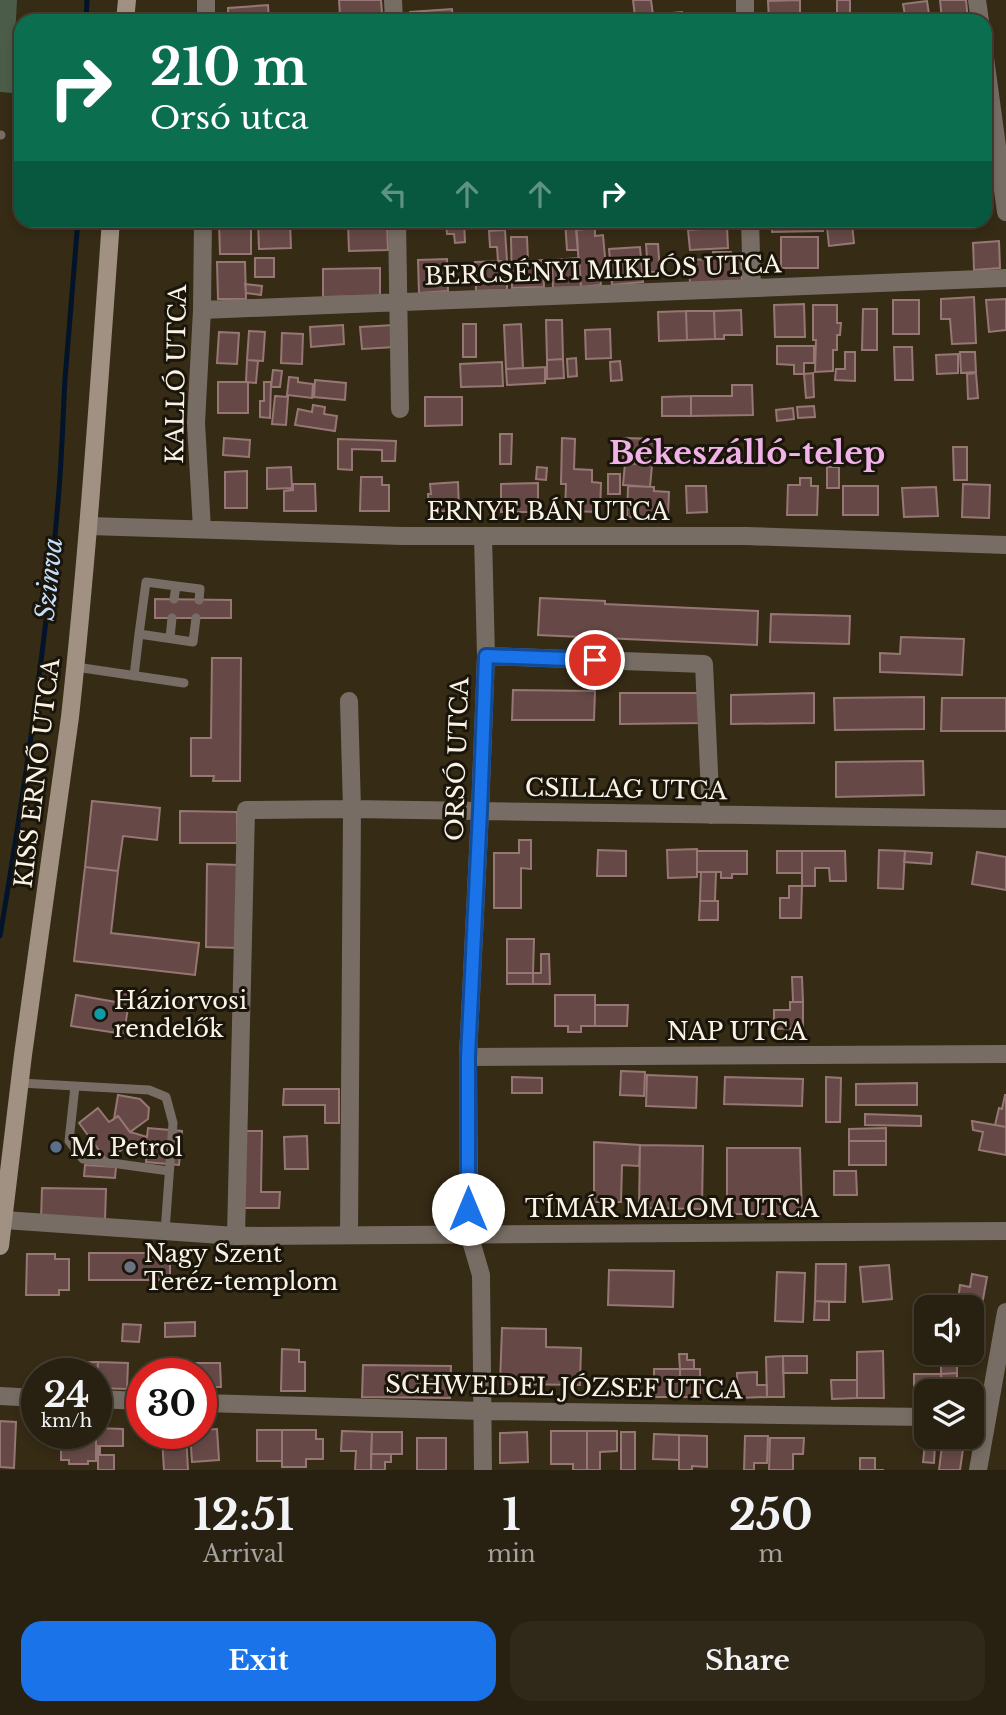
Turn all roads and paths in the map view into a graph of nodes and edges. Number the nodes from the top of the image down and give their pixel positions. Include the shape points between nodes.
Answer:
1 (992, 109) edge
2 (1006, 212) edge
3 (110, 228) edge
4 (203, 228) edge
5 (397, 228) edge
6 (750, 228) edge
7 (1006, 278) edge
8 (752, 288) junction
9 (398, 302) junction
10 (202, 310) junction
11 (400, 409) dead end
12 (89, 526) junction
13 (202, 529) junction
14 (483, 536) junction
15 (1006, 545) edge
16 (176, 586) junction
17 (174, 599) dead end
18 (199, 600) dead end
19 (172, 618) dead end
20 (196, 618) dead end
21 (139, 634) junction
22 (170, 638) junction
23 (486, 656) junction
24 (76, 667) junction
25 (134, 676) junction
26 (184, 683) dead end
27 (349, 701) dead end
28 (352, 809) junction
29 (480, 811) junction
30 (711, 815) junction
31 (1006, 819) edge
32 (1006, 1054) edge
33 (468, 1057) junction
34 (20, 1083) junction
35 (75, 1086) junction
36 (169, 1171) junction
37 (4, 1220) junction
38 (165, 1231) junction
39 (1006, 1231) edge
40 (468, 1234) junction
41 (349, 1235) junction
42 (236, 1236) junction
43 (0, 1246) edge
44 (1006, 1312) edge
45 (0, 1396) edge
46 (21, 1397) edge
47 (984, 1398) edge
48 (217, 1403) edge
49 (483, 1411) junction
50 (914, 1417) edge
51 (978, 1449) edge
52 (483, 1470) edge
53 (978, 1470) edge

1 - 2 street
3 - 12 street, KISS ERNŐ UTCA
4 - 10 street, KALLÓ UTCA
5 - 9 street
6 - 8 street
7 - 8 street, BERCSÉNYI MIKLÓS UTCA
8 - 9 street, BERCSÉNYI MIKLÓS UTCA
9 - 10 street, BERCSÉNYI MIKLÓS UTCA
9 - 11 street
10 - 13 street, KALLÓ UTCA via 197,423
12 - 13 street, ERNYE BÁN UTCA
12 - 24 street, KISS ERNŐ UTCA
13 - 14 street, ERNYE BÁN UTCA
14 - 15 street, ERNYE BÁN UTCA via 746,536
14 - 23 street
16 - 17 lane
16 - 18 lane via 200,589
16 - 21 lane via 146,582
19 - 22 lane
20 - 22 lane via 192,642
21 - 22 lane
21 - 25 lane
23 - 29 street, ORSÓ UTCA
23 - 30 street, ORSÓ UTCA via 705,664
24 - 25 lane
24 - 34 street, KISS ERNŐ UTCA
25 - 26 lane
27 - 28 street
28 - 29 street, CSILLAG UTCA
28 - 41 street
28 - 42 street, CSILLAG UTCA via 246,810
29 - 30 street, CSILLAG UTCA
29 - 33 street, ORSÓ UTCA
30 - 31 street, CSILLAG UTCA
32 - 33 street, NAP UTCA
33 - 40 street, ORSÓ UTCA
34 - 35 lane
34 - 37 street, KISS ERNŐ UTCA
35 - 36 lane via 69,1141 83,1158
35 - 36 lane via 149,1090 166,1097 173,1123
36 - 38 lane
37 - 38 street, TÍMÁR MALOM UTCA
37 - 43 street, KISS ERNŐ UTCA
38 - 42 street, TÍMÁR MALOM UTCA
39 - 40 street, TÍMÁR MALOM UTCA
40 - 41 street, TÍMÁR MALOM UTCA
40 - 49 street, ORSÓ UTCA via 481,1275
41 - 42 street, TÍMÁR MALOM UTCA
44 - 47 street
45 - 46 street
48 - 49 street, SCHWEIDEL JÓZSEF UTCA
49 - 50 street, SCHWEIDEL JÓZSEF UTCA
49 - 52 street, ORSÓ UTCA
51 - 53 street

